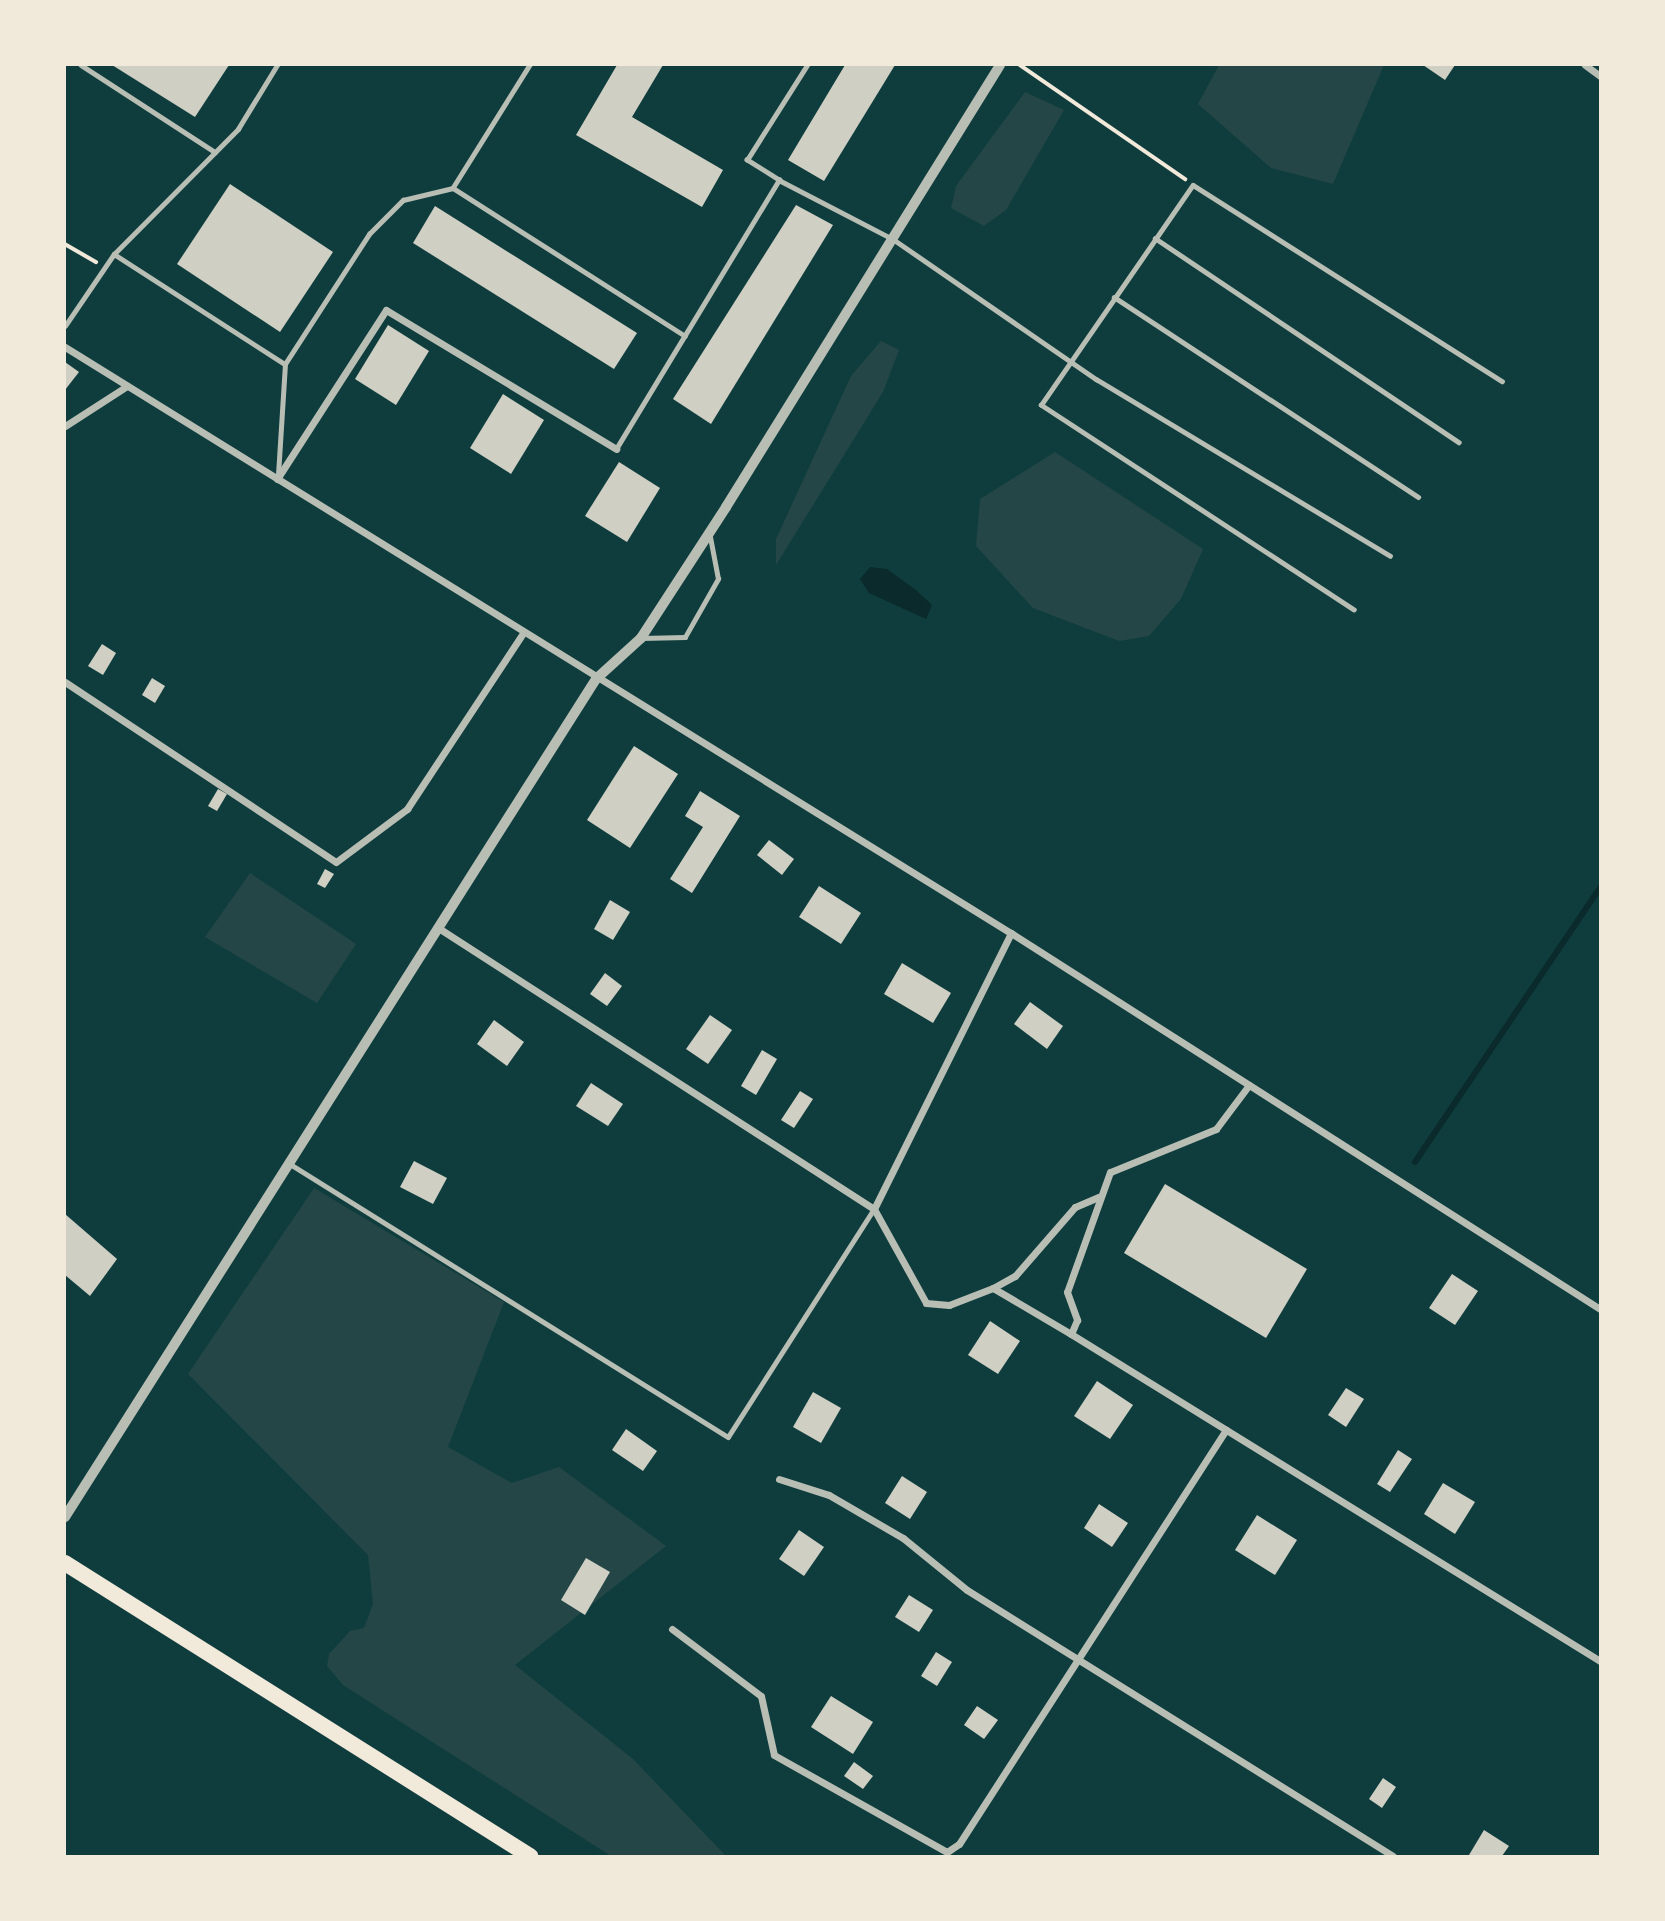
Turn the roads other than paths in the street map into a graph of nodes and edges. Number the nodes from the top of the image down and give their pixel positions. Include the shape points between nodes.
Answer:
1 (81, 65) edge
2 (277, 65) edge
3 (530, 65) edge
4 (807, 65) edge
5 (1000, 65) edge
6 (1585, 65) edge
7 (1600, 76) edge
8 (215, 152) junction
9 (779, 180) junction
10 (453, 188) junction
11 (1155, 238) junction
12 (893, 239) junction
13 (114, 254) junction
14 (1114, 297) junction
15 (65, 326) edge
16 (685, 336) junction
17 (65, 347) edge
18 (1069, 362) junction
19 (285, 364) junction
20 (1502, 381) dead end
21 (127, 386) junction
22 (65, 426) edge
23 (1459, 442) dead end
24 (616, 449) joint
25 (277, 480) junction
26 (1418, 497) dead end
27 (709, 533) junction
28 (1390, 556) dead end
29 (1354, 610) dead end
30 (523, 633) junction
31 (640, 638) junction
32 (596, 679) junction
33 (65, 682) edge
34 (439, 929) junction
35 (1011, 933) junction
36 (1249, 1085) junction
37 (288, 1163) junction
38 (1099, 1197) junction
39 (874, 1209) junction
40 (993, 1288) junction
41 (1600, 1309) edge
42 (1071, 1334) junction
43 (1226, 1429) junction
44 (779, 1479) dead end
45 (65, 1517) edge
46 (65, 1563) edge
47 (672, 1629) dead end
48 (1079, 1657) junction
49 (1600, 1661) edge
50 (530, 1856) edge
51 (1393, 1856) edge

1 - 8 lane
2 - 8 lane via 238,129
3 - 10 lane
4 - 9 lane via 747,160
5 - 12 street
6 - 7 street
8 - 13 lane
9 - 12 lane
9 - 16 lane
10 - 16 lane
10 - 19 lane via 403,200 369,234
11 - 14 lane
11 - 20 lane via 1192,185
11 - 23 lane
12 - 18 lane
12 - 27 street
13 - 15 lane
13 - 19 lane
14 - 18 lane
14 - 26 lane
16 - 24 lane
17 - 21 street
18 - 28 lane
18 - 29 lane via 1041,405
19 - 25 lane
21 - 22 street
21 - 25 street
24 - 25 street via 386,310
25 - 30 street
27 - 31 street
27 - 31 lane via 718,579 685,637
30 - 32 street
30 - 33 street via 407,809 336,862
31 - 32 street
32 - 34 street
32 - 35 street
34 - 37 street
34 - 39 street
35 - 36 street
35 - 39 street
36 - 38 street via 1216,1129 1110,1172
36 - 41 street
37 - 39 lane via 729,1437
37 - 45 street
38 - 40 street via 1075,1207 1015,1276
38 - 42 street via 1067,1292 1077,1320
39 - 40 street via 926,1303 949,1305
40 - 42 street
42 - 43 street
43 - 48 street
43 - 49 street
44 - 48 street via 829,1495 903,1538 967,1590
46 - 50 highway
47 - 48 street via 761,1696 774,1755 947,1852 959,1844
48 - 51 street

